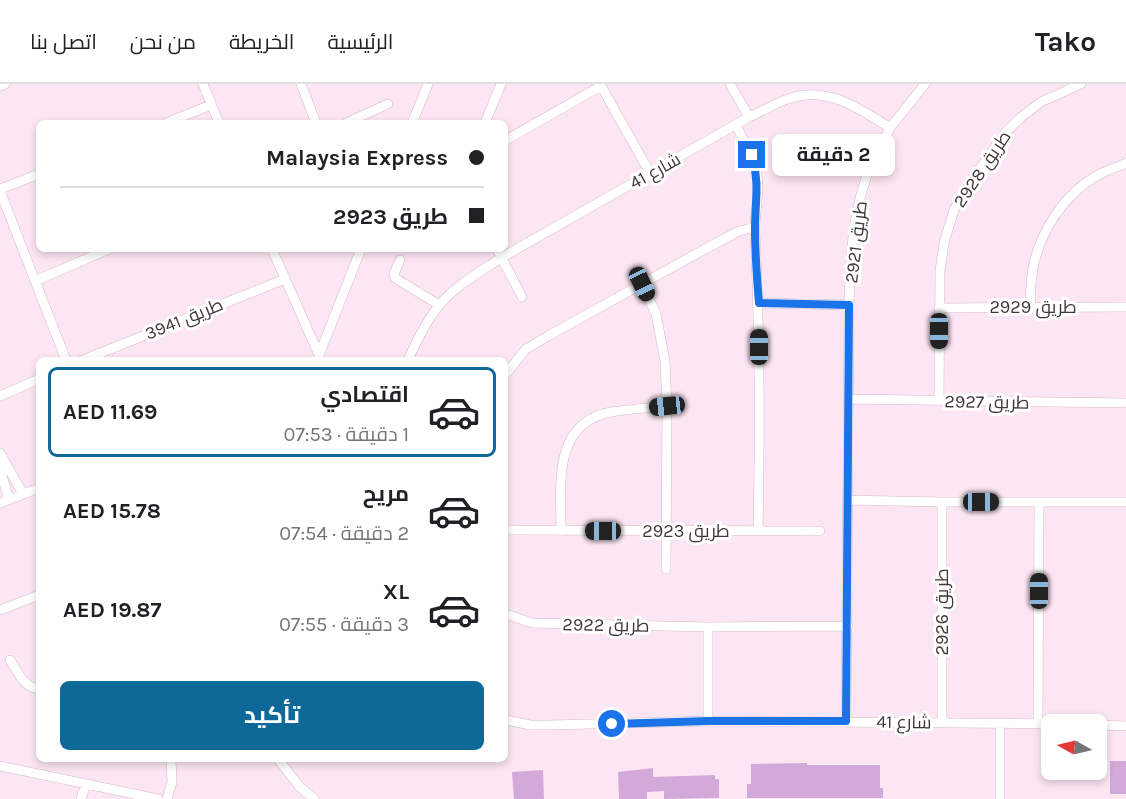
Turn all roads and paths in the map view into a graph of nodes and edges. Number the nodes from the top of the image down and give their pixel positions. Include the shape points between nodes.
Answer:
1 (5, 84) edge
2 (203, 84) edge
3 (301, 84) edge
4 (428, 84) edge
5 (501, 84) edge
6 (730, 84) edge
7 (925, 84) edge
8 (1081, 84) edge
9 (600, 85) edge
10 (0, 86) edge
11 (388, 104) dead end
12 (211, 105) junction
13 (749, 117) junction
14 (174, 120) edge
15 (218, 120) edge
16 (315, 120) edge
17 (353, 120) edge
18 (413, 120) edge
19 (486, 120) edge
20 (736, 125) junction
21 (890, 128) junction
22 (508, 140) edge
23 (1126, 163) edge
24 (650, 173) junction
25 (36, 175) edge
26 (0, 190) edge
27 (755, 227) junction
28 (508, 249) edge
29 (102, 252) edge
30 (273, 252) edge
31 (360, 252) edge
32 (499, 254) edge
33 (399, 260) dead end
34 (285, 279) junction
35 (35, 281) junction
36 (642, 284) junction
37 (522, 297) dead end
38 (759, 303) junction
39 (439, 305) junction
40 (849, 305) junction
41 (1126, 307) edge
42 (939, 308) junction
43 (1030, 308) junction
44 (65, 357) edge
45 (90, 357) edge
46 (319, 357) edge
47 (409, 357) edge
48 (508, 372) edge
49 (36, 380) edge
50 (0, 396) edge
51 (849, 399) junction
52 (939, 401) junction
53 (1126, 403) edge
54 (667, 406) junction
55 (0, 453) edge
56 (0, 468) edge
57 (36, 489) edge
58 (23, 494) junction
59 (848, 500) junction
60 (4, 501) edge
61 (942, 502) junction
62 (1039, 502) junction
63 (1126, 502) edge
64 (508, 530) edge
65 (561, 531) junction
66 (667, 531) junction
67 (758, 531) junction
68 (820, 531) dead end
69 (666, 568) dead end
70 (36, 596) edge
71 (0, 610) edge
72 (508, 615) edge
73 (848, 626) junction
74 (708, 627) junction
75 (10, 660) dead end
76 (36, 689) edge
77 (508, 720) edge
78 (708, 721) junction
79 (846, 721) junction
80 (942, 722) junction
81 (1000, 723) junction
82 (1038, 723) junction
83 (1041, 723) edge
84 (1107, 725) edge
85 (1126, 726) edge
86 (171, 762) edge
87 (280, 762) edge
88 (0, 766) edge
89 (86, 784) junction
90 (81, 799) edge
91 (158, 799) edge
92 (167, 799) edge
93 (314, 799) edge
94 (1000, 799) edge

1 - 10 street
2 - 12 street
3 - 16 street
4 - 18 street
5 - 19 street
6 - 13 street
7 - 21 street
8 - 42 street, طريق 2928 via 1041,102 1021,117 1005,132 965,190 944,243
9 - 22 street
9 - 24 street
11 - 17 street
12 - 14 street
12 - 15 street
13 - 20 street, شارع 41
13 - 21 street, شارع 41 via 791,98 816,95 840,99
20 - 24 street, شارع 41
20 - 27 street via 752,155 757,175
21 - 40 street, طريق 2921 via 858,204
23 - 43 street via 1099,174 1059,209 1037,254
24 - 28 street, شارع 41
25 - 26 street
26 - 35 street
27 - 36 street via 739,231
27 - 38 street
29 - 35 street
30 - 34 street
31 - 46 street
32 - 37 street
32 - 39 street, شارع 41
33 - 39 street via 395,278
34 - 45 street, طريق 3941
34 - 46 street
35 - 44 street
36 - 48 street via 526,349
36 - 54 street via 656,314 661,337
38 - 40 street
38 - 67 street
39 - 47 street, شارع 41
40 - 51 street, طريق 2921
41 - 43 street, طريق 2929
42 - 43 street, طريق 2929
42 - 52 street, طريق 2928
49 - 50 street
51 - 52 street, طريق 2927
51 - 59 street, طريق 2921
52 - 53 street, طريق 2927
54 - 65 street via 610,412 579,427 562,465
54 - 66 street
55 - 58 street
56 - 60 street
57 - 58 street
58 - 60 street
59 - 61 street
59 - 73 street, طريق 2921
61 - 62 street
61 - 80 street, طريق 2926
62 - 63 street
62 - 82 street
64 - 65 street, طريق 2923
65 - 66 street, طريق 2923
66 - 67 street, طريق 2923
66 - 69 street
67 - 68 street, طريق 2923
70 - 71 street
72 - 74 street, طريق 2922 via 532,623
73 - 74 street, طريق 2922
73 - 79 street, طريق 2921
74 - 78 street
75 - 76 street via 24,682
77 - 78 street, شارع 41 via 550,725
78 - 79 street, شارع 41
79 - 80 street, شارع 41
80 - 81 street, شارع 41
81 - 82 street, شارع 41
81 - 94 street
82 - 83 street, شارع 41
84 - 85 street
86 - 92 street via 172,782
87 - 93 street
88 - 89 street
89 - 90 street
89 - 91 street

